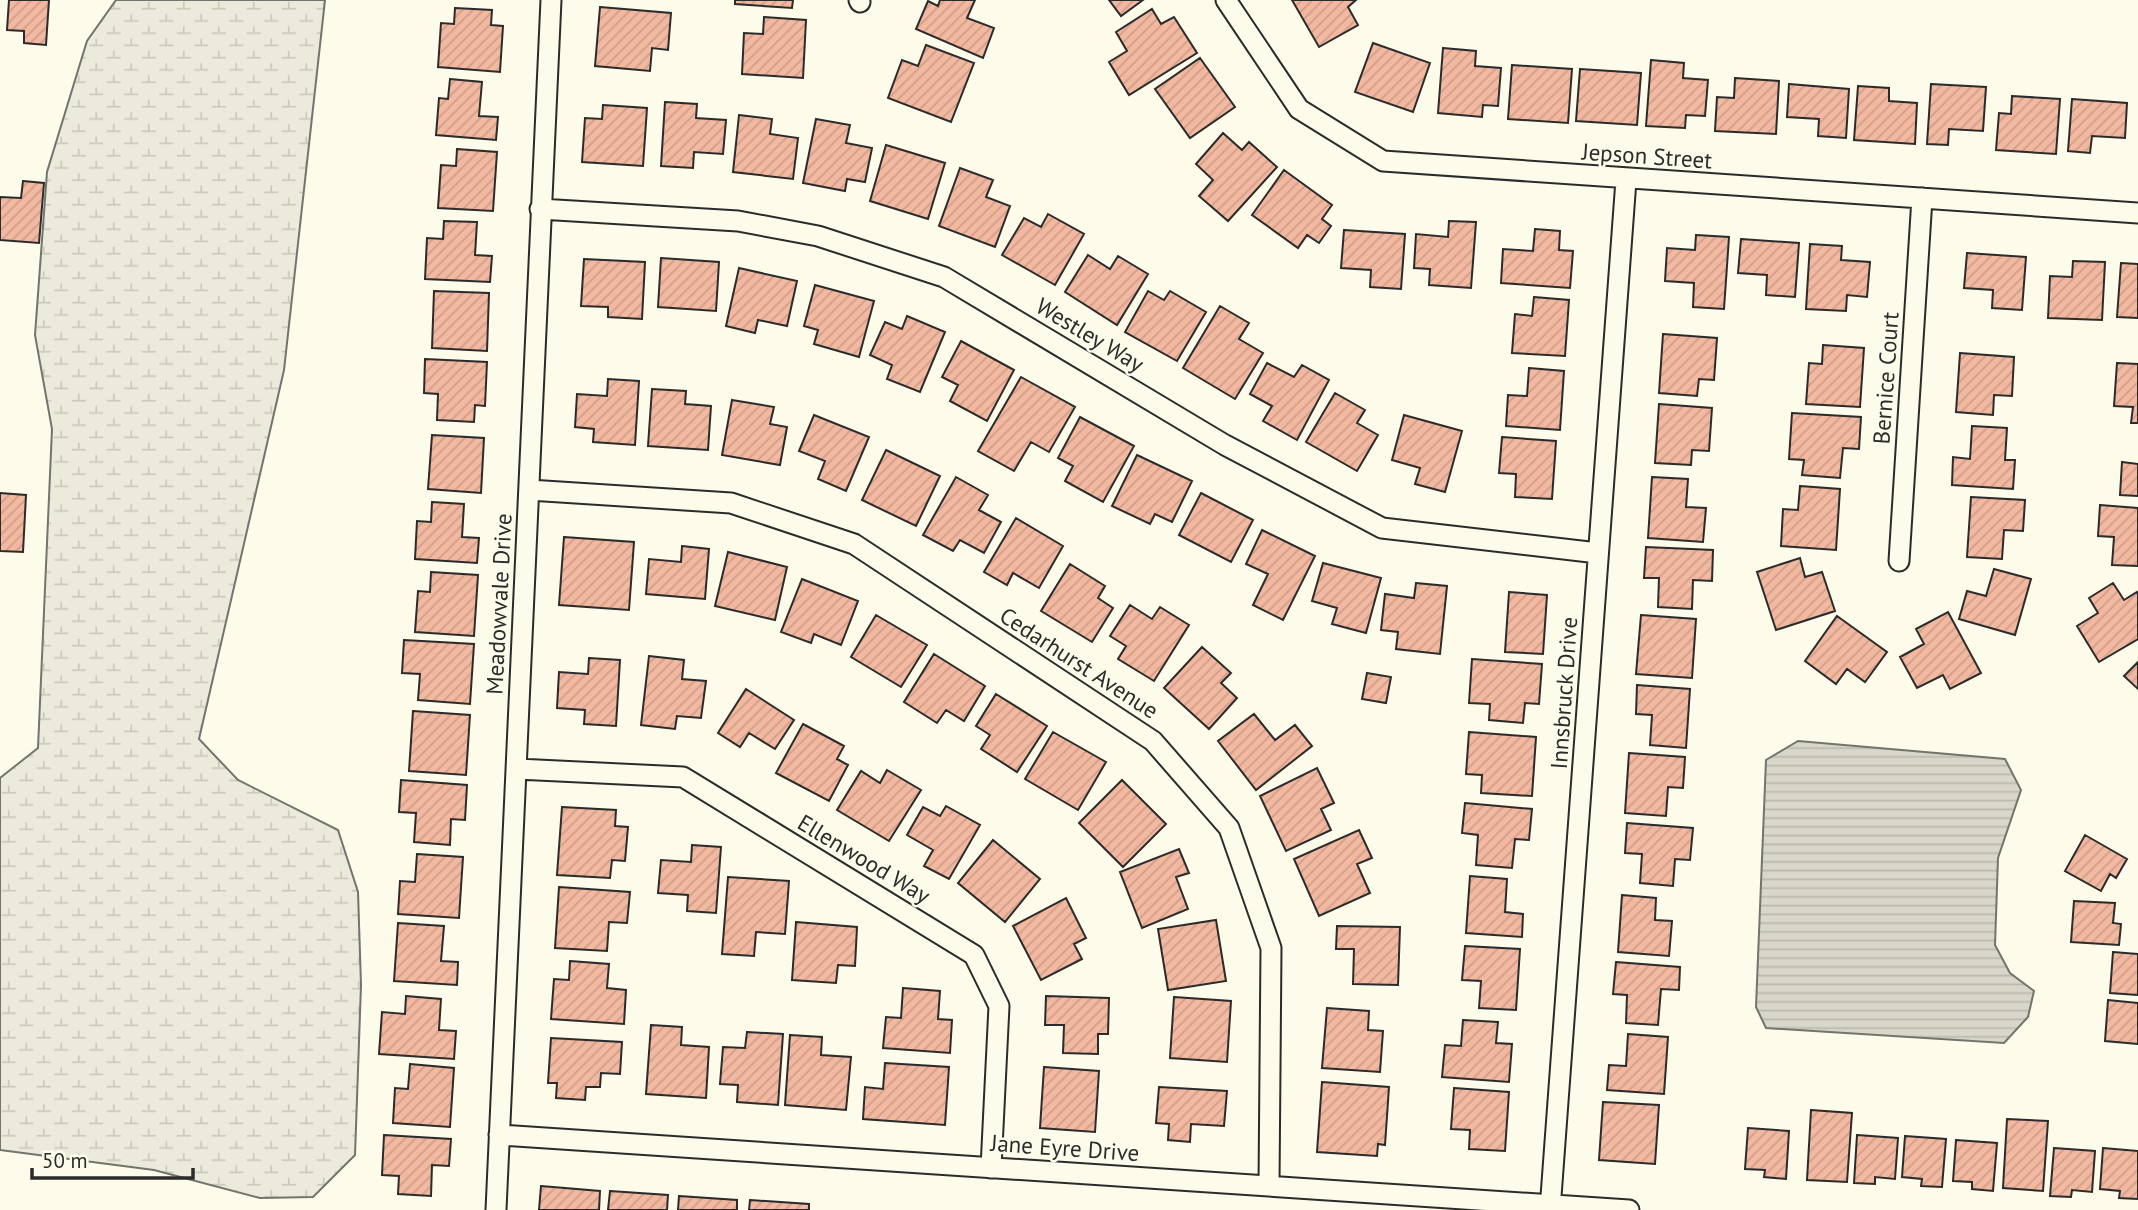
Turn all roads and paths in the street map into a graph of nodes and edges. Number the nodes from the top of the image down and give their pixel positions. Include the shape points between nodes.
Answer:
1 (551, 0) edge
2 (1226, 0) edge
3 (1626, 180) junction
4 (1922, 198) junction
5 (540, 209) junction
6 (2138, 213) edge
7 (529, 490) junction
8 (1598, 553) junction
9 (1899, 561) dead end
10 (517, 769) junction
11 (499, 1135) junction
12 (991, 1168) junction
13 (1269, 1186) junction
14 (1550, 1207) edge
15 (496, 1210) edge
16 (1629, 1210) edge

1 - 5 street, Meadowvale Drive
2 - 3 street, Jepson Street via 1299,109 1383,161
3 - 4 street, Jepson Street
3 - 8 street, Innsbruck Drive
4 - 6 street, Jepson Street
4 - 9 street, Bernice Court
5 - 7 street, Meadowvale Drive
5 - 8 street, Westley Way via 738,221 818,236 944,277 1225,445 1382,528
7 - 10 street, Meadowvale Drive
7 - 13 street, Cedarhurst Avenue via 731,503 854,544 1153,741 1230,828 1271,948
8 - 14 street, Innsbruck Drive
10 - 11 street, Meadowvale Drive
10 - 12 street, Ellenwood Way via 683,777 974,955 999,1006
11 - 12 street, Jane Eyre Drive
11 - 15 street, Meadowvale Drive
12 - 13 street, Jane Eyre Drive
13 - 14 street, Jane Eyre Drive
14 - 16 street, Jane Eyre Drive

